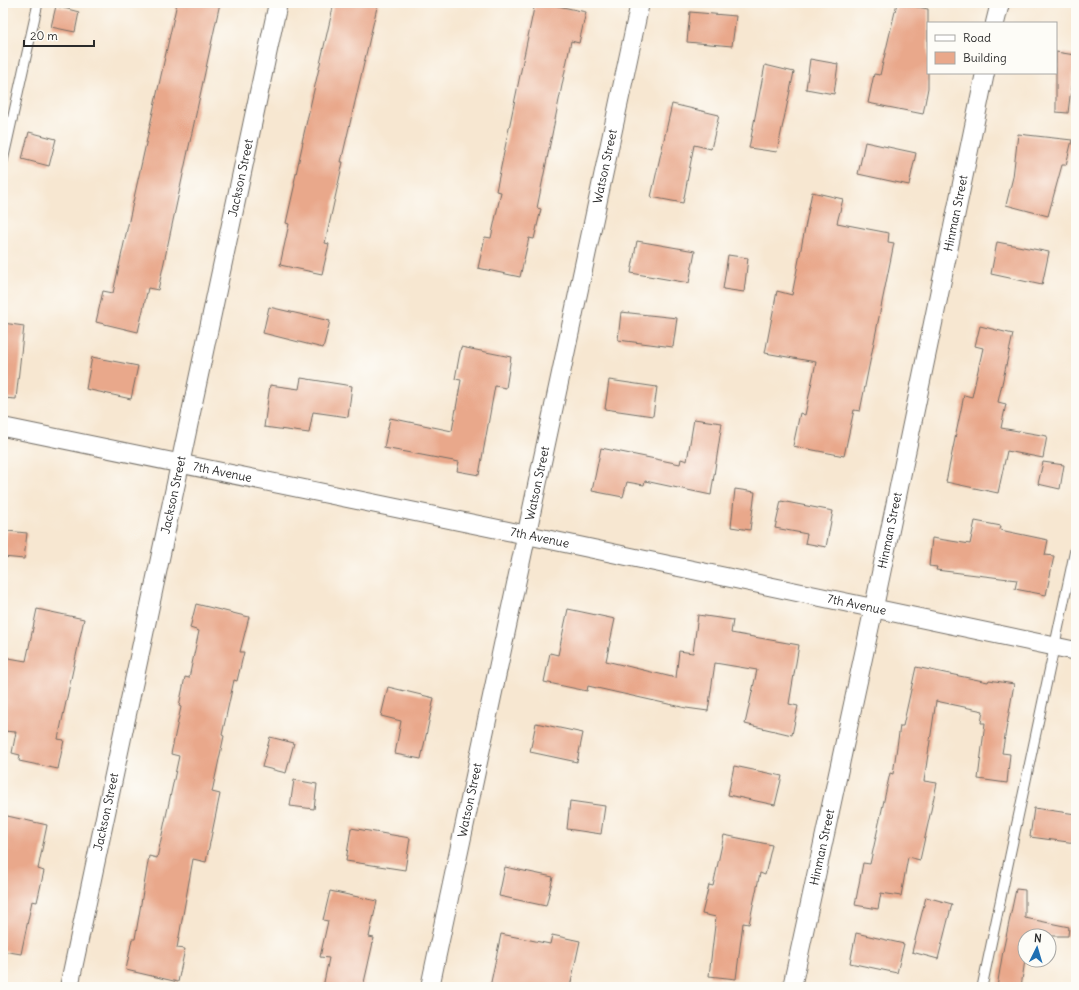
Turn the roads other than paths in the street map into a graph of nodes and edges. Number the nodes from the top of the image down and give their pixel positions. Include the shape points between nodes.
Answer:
1 (38, 3) edge
2 (278, 3) edge
3 (640, 3) edge
4 (1000, 3) edge
5 (996, 22) edge
6 (985, 74) edge
7 (3, 162) edge
8 (3, 427) edge
9 (180, 463) junction
10 (528, 535) junction
11 (1076, 545) edge
12 (874, 607) junction
13 (1054, 647) junction
14 (1076, 651) edge
15 (69, 987) edge
16 (430, 987) edge
17 (792, 987) edge
18 (982, 987) edge

1 - 7 lane
2 - 9 street, Jackson Street
3 - 10 street, Watson Street
4 - 5 street
6 - 12 street, Hinman Street
8 - 9 street, 7th Avenue
9 - 10 street, 7th Avenue
9 - 15 street, Jackson Street
10 - 12 street, 7th Avenue
10 - 16 street, Watson Street
11 - 13 lane
12 - 13 street, 7th Avenue
12 - 17 street, Hinman Street
13 - 14 street, 7th Avenue
13 - 18 lane

